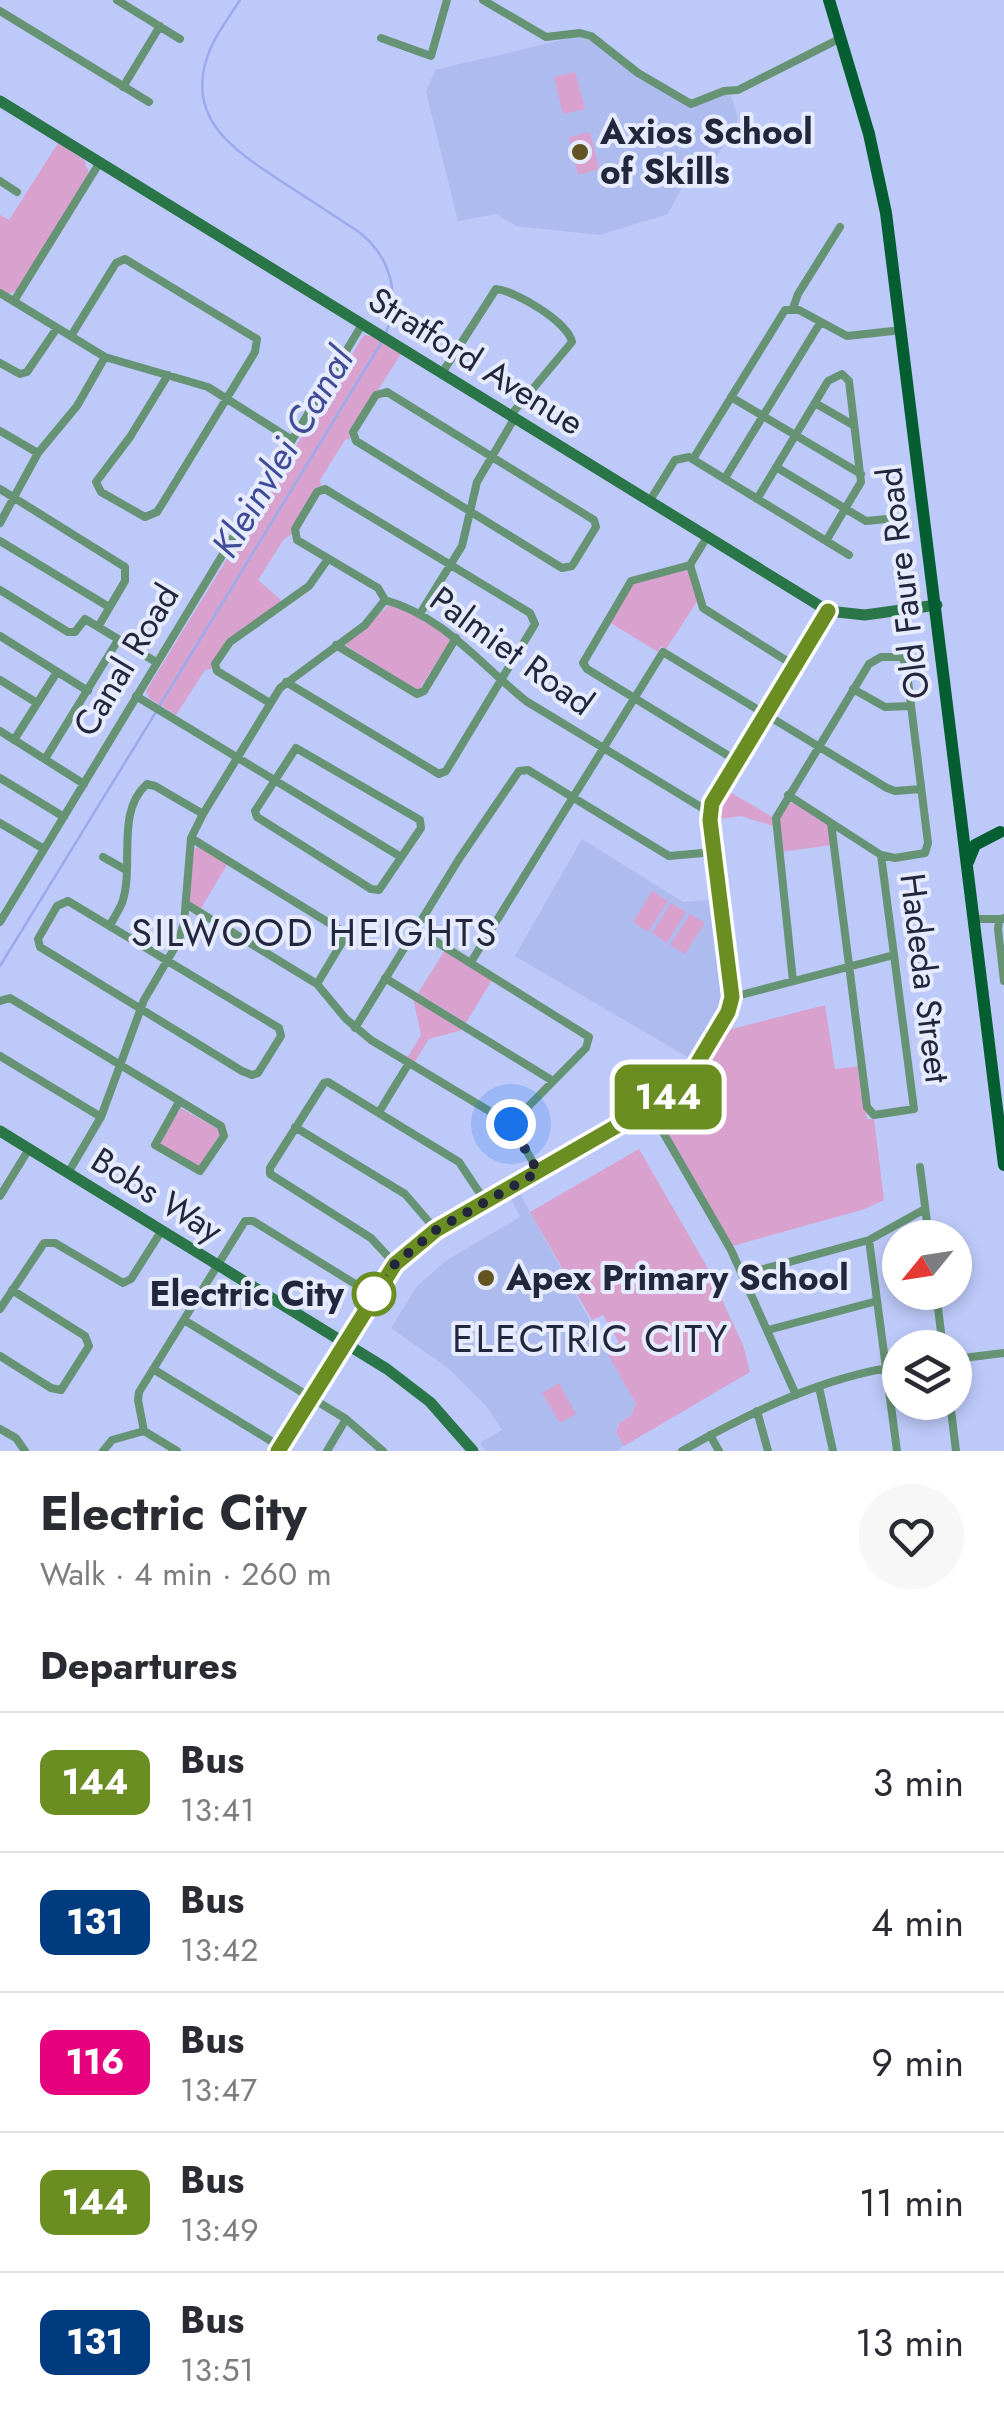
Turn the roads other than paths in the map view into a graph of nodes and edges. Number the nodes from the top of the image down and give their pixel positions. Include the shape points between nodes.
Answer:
1 (117, 0) edge
2 (448, 0) edge
3 (483, 0) edge
4 (828, 0) edge
5 (0, 11) edge
6 (160, 26) junction
7 (381, 38) dead end
8 (842, 38) junction
9 (180, 39) dead end
10 (123, 86) junction
11 (0, 101) edge
12 (149, 102) dead end
13 (100, 162) junction
14 (0, 181) edge
15 (18, 192) dead end
16 (840, 227) dead end
17 (0, 293) edge
18 (14, 301) junction
19 (793, 308) junction
20 (820, 323) junction
21 (368, 326) junction
22 (57, 328) junction
23 (903, 330) junction
24 (267, 334) dead end
25 (71, 336) junction
26 (257, 339) junction
27 (105, 357) junction
28 (0, 363) edge
29 (442, 373) junction
30 (168, 375) junction
31 (731, 396) junction
32 (227, 398) junction
33 (815, 403) junction
34 (764, 417) junction
35 (512, 418) junction
36 (854, 425) junction
37 (0, 431) edge
38 (795, 435) junction
39 (292, 440) junction
40 (38, 454) junction
41 (490, 456) junction
42 (693, 459) junction
43 (776, 467) junction
44 (861, 474) junction
45 (725, 478) junction
46 (0, 489) edge
47 (15, 498) junction
48 (757, 499) junction
49 (650, 502) junction
50 (845, 510) junction
51 (470, 511) junction
52 (887, 519) dead end
53 (0, 523) edge
54 (707, 537) junction
55 (0, 541) edge
56 (826, 541) junction
57 (849, 555) dead end
58 (328, 559) junction
59 (690, 564) junction
60 (451, 566) junction
61 (0, 590) edge
62 (96, 599) junction
63 (385, 600) junction
64 (937, 604) junction
65 (109, 607) junction
66 (828, 611) junction
67 (421, 612) junction
68 (85, 619) junction
69 (98, 626) junction
70 (0, 636) edge
71 (456, 638) junction
72 (118, 640) junction
73 (336, 645) junction
74 (156, 662) junction
75 (795, 666) junction
76 (57, 672) junction
77 (0, 680) edge
78 (502, 680) junction
79 (286, 682) junction
80 (853, 689) junction
81 (88, 691) junction
82 (138, 698) junction
83 (632, 698) junction
84 (37, 704) junction
85 (270, 704) junction
86 (910, 706) junction
87 (766, 713) junction
88 (0, 731) edge
89 (14, 740) junction
90 (818, 746) junction
91 (602, 748) junction
92 (236, 759) junction
93 (46, 760) junction
94 (737, 760) junction
95 (0, 778) edge
96 (272, 781) junction
97 (84, 784) junction
98 (921, 789) junction
99 (788, 796) junction
100 (572, 797) junction
101 (709, 812) junction
102 (202, 814) junction
103 (64, 818) junction
104 (0, 823) edge
105 (831, 823) junction
106 (1000, 832) dead end
107 (191, 838) junction
108 (44, 849) junction
109 (714, 852) junction
110 (881, 854) junction
111 (401, 857) junction
112 (103, 858) dead end
113 (126, 870) junction
114 (966, 870) junction
115 (186, 904) junction
116 (2, 916) edge
117 (1002, 918) edge
118 (973, 919) junction
119 (110, 925) junction
120 (416, 929) junction
121 (894, 955) junction
122 (168, 960) junction
123 (470, 962) junction
124 (849, 966) junction
125 (386, 978) junction
126 (1004, 980) edge
127 (793, 981) junction
128 (317, 984) junction
129 (732, 997) junction
130 (0, 1001) edge
131 (140, 1009) junction
132 (355, 1028) junction
133 (0, 1056) edge
134 (409, 1063) junction
135 (120, 1065) junction
136 (553, 1081) junction
137 (179, 1102) junction
138 (649, 1108) junction
139 (379, 1112) junction
140 (101, 1117) junction
141 (511, 1124) junction
142 (295, 1127) junction
143 (0, 1131) edge
144 (28, 1149) junction
145 (920, 1166) dead end
146 (1004, 1166) edge
147 (538, 1172) junction
148 (68, 1173) junction
149 (0, 1196) edge
150 (486, 1201) junction
151 (926, 1209) junction
152 (927, 1220) edge
153 (162, 1230) junction
154 (436, 1230) junction
155 (869, 1240) junction
156 (218, 1264) junction
157 (395, 1264) junction
158 (742, 1274) junction
159 (12, 1290) junction
160 (374, 1295) junction
161 (877, 1301) junction
162 (0, 1310) edge
163 (184, 1320) junction
164 (768, 1330) junction
165 (882, 1338) edge
166 (345, 1343) junction
167 (1004, 1353) edge
168 (0, 1356) edge
169 (972, 1357) edge
170 (882, 1369) edge
171 (153, 1370) junction
172 (819, 1387) junction
173 (796, 1395) junction
174 (311, 1398) junction
175 (757, 1411) junction
176 (346, 1420) junction
177 (892, 1420) edge
178 (952, 1420) edge
179 (0, 1428) edge
180 (144, 1431) junction
181 (710, 1435) junction
182 (280, 1449) edge
183 (25, 1451) edge
184 (104, 1451) edge
185 (177, 1451) edge
186 (327, 1451) edge
187 (383, 1451) edge
188 (472, 1451) edge
189 (682, 1451) edge
190 (719, 1451) edge
191 (768, 1451) edge
192 (833, 1451) edge
193 (896, 1451) edge
194 (956, 1451) edge

1 - 6 street
2 - 7 street via 431,56
3 - 8 street via 542,36 591,36 691,104 738,90
4 - 8 main road, Old Faure Road
5 - 10 street
6 - 9 street
6 - 10 street
8 - 23 main road, Old Faure Road via 880,176
10 - 12 street
11 - 13 street, Stratford Avenue
13 - 18 street
13 - 21 street, Stratford Avenue
14 - 15 street
16 - 19 street
17 - 18 street
18 - 22 street
19 - 20 street
19 - 31 street via 782,313
20 - 23 street via 848,336
20 - 34 street
21 - 29 street, Stratford Avenue
21 - 39 street, Canal Road
22 - 25 street
22 - 28 street via 27,372
23 - 64 main road, Old Faure Road
24 - 26 street
25 - 26 street via 116,263 125,259
25 - 27 street
26 - 32 street
27 - 30 street
27 - 40 street
29 - 35 street, Stratford Avenue
29 - 35 street via 496,289 553,318 572,342
30 - 32 street
30 - 32 street via 96,482 140,516 157,512
31 - 34 street
31 - 42 street
32 - 39 street
33 - 36 street
33 - 36 street via 832,376 842,374 849,381
33 - 38 street
34 - 38 street
34 - 45 street
35 - 41 street
35 - 49 street, Stratford Avenue
36 - 44 street
37 - 40 street
38 - 43 street
38 - 44 street
39 - 74 street, Canal Road
40 - 47 street
41 - 51 street
41 - 51 street via 596,527 576,561 562,568
41 - 51 street via 384,392 354,432 356,442
42 - 45 street
42 - 49 street via 676,460
43 - 48 street
43 - 50 street
44 - 50 street
45 - 48 street
46 - 47 street
47 - 53 street
47 - 65 street via 126,567
48 - 56 street
49 - 54 street, Stratford Avenue
50 - 52 street via 866,521
50 - 56 street
51 - 60 street
54 - 59 street
54 - 66 street, Stratford Avenue
55 - 62 street
56 - 57 street
58 - 60 street, Palmiet Road via 297,540 295,529 325,489
58 - 63 street, Palmiet Road via 378,588
58 - 85 street via 309,586 230,642 215,664
59 - 75 street via 706,611
59 - 83 street via 634,580 585,657 587,669
60 - 67 street
60 - 78 street via 534,616
61 - 68 street via 68,632
62 - 65 street
62 - 68 street
63 - 67 street, Palmiet Road
63 - 73 street
64 - 66 street, Stratford Avenue via 865,615
64 - 114 main road, Old Faure Road
65 - 69 street
66 - 75 street
67 - 71 street, Palmiet Road
68 - 69 street
69 - 72 street
70 - 76 street
71 - 73 street via 417,694
71 - 78 street, Palmiet Road
72 - 74 street
72 - 81 street
73 - 79 street
74 - 82 street, Canal Road
75 - 87 street
76 - 81 street
76 - 84 street
77 - 84 street
78 - 79 street via 440,774
78 - 91 street, Palmiet Road
79 - 85 street
80 - 86 street via 886,707
80 - 86 street via 869,664 898,655 906,664
80 - 90 street
81 - 93 street
82 - 92 street
82 - 97 street, Canal Road
83 - 87 street via 663,652
83 - 91 street
83 - 94 street
84 - 89 street
85 - 92 street
86 - 98 street
87 - 90 street
87 - 94 street
88 - 89 street
89 - 93 street
90 - 98 street via 891,790
90 - 99 street
91 - 100 street
91 - 101 street, Palmiet Road
92 - 96 street
92 - 102 street
93 - 97 street
94 - 101 street
95 - 103 street
96 - 111 street
96 - 111 street via 257,817 371,889 381,888
96 - 111 street via 298,748 374,792 421,823
97 - 103 street, Canal Road
98 - 110 street via 928,848 921,855
99 - 105 street
99 - 127 street via 775,829
100 - 109 street via 669,856
100 - 120 street via 520,771
100 - 123 street
101 - 109 street
102 - 107 street
102 - 113 street via 144,785 132,805
103 - 108 street, Canal Road
104 - 108 street
105 - 110 street
105 - 124 street
106 - 114 main road via 975,845
107 - 115 street
107 - 128 street via 342,931 344,939
108 - 116 street, Canal Road
109 - 129 street
110 - 121 street, Hadeda Street
112 - 113 street
113 - 119 street via 122,902
114 - 118 main road, Old Faure Road
115 - 122 street via 182,934
115 - 128 street
117 - 118 street
117 - 126 street
118 - 146 main road, Old Faure Road
119 - 122 street
119 - 131 street via 64,900 38,944
120 - 123 street
120 - 125 street
121 - 124 street
121 - 124 street, Hadeda Street via 914,1109 877,1115 868,1110
122 - 131 street
122 - 131 street via 275,1025 282,1034 278,1042 252,1075
123 - 136 street via 587,1034 588,1045
124 - 127 street
125 - 132 street
125 - 136 street
127 - 129 street
128 - 132 street
129 - 138 street via 685,1084
130 - 135 street via 10,998
131 - 135 street
132 - 134 street
133 - 140 street
134 - 139 street
134 - 141 street
135 - 137 street
135 - 140 street
136 - 141 street
137 - 137 street via 223,1128 200,1171 155,1145
138 - 147 street
138 - 158 street
139 - 142 street via 328,1082
139 - 150 street via 460,1162
140 - 148 street
141 - 147 street
142 - 154 street via 405,1194
142 - 157 street via 270,1168 272,1178 362,1232
143 - 144 street, Bobs Way
144 - 148 street, Bobs Way
144 - 149 street
145 - 151 street
147 - 150 street
148 - 153 street, Bobs Way
150 - 154 street
151 - 152 street
151 - 155 street
153 - 156 street, Bobs Way
153 - 159 street via 126,1282 50,1242 38,1247
154 - 157 street
155 - 158 street
155 - 161 street
156 - 160 street via 250,1220
156 - 163 street
156 - 166 street, Bobs Way
157 - 160 street
158 - 164 street
159 - 162 street
159 - 168 street via 85,1336 90,1346 61,1390
160 - 166 street
161 - 164 street
161 - 165 street
163 - 171 street
163 - 174 street
164 - 173 street
166 - 174 street
166 - 188 street, Bobs Way via 419,1392
167 - 169 street
170 - 172 street
171 - 180 street via 138,1397
171 - 182 street
172 - 173 street
172 - 192 street
173 - 175 street
174 - 176 street
174 - 182 street
175 - 181 street
175 - 191 street
176 - 186 street
176 - 187 street
177 - 193 street
178 - 194 street
179 - 183 street
180 - 184 street via 110,1442
180 - 185 street
181 - 189 street
181 - 190 street

